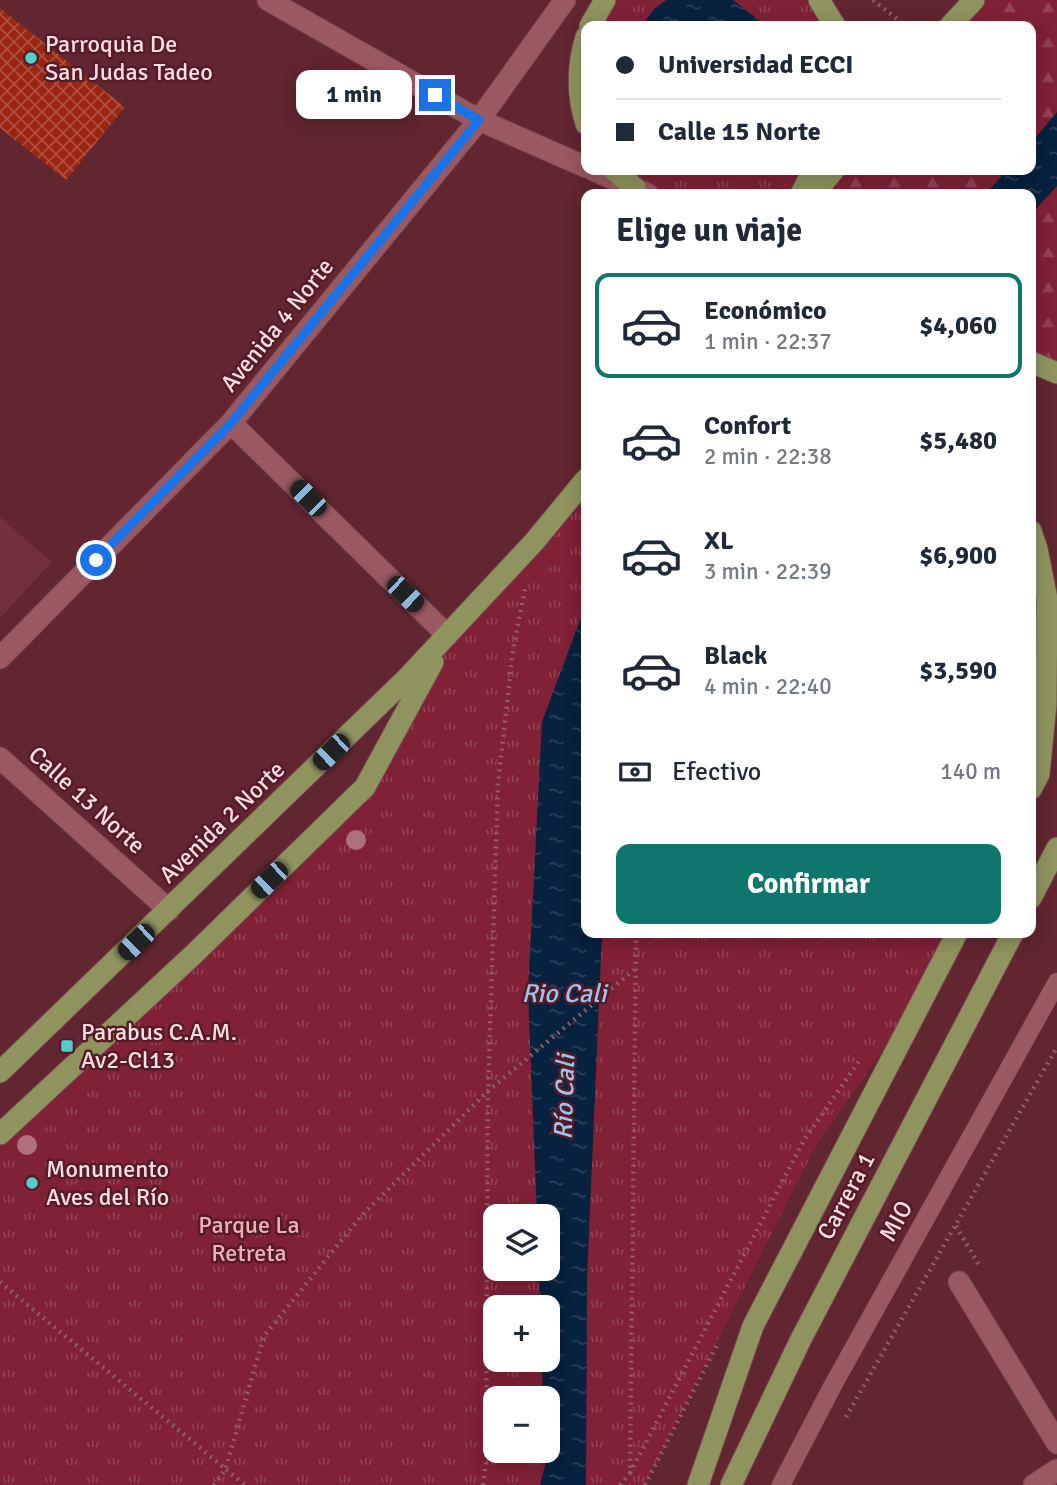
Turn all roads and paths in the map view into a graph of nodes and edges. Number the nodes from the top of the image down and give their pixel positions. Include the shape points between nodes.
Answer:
1 (268, 0) edge
2 (565, 0) edge
3 (605, 0) edge
4 (820, 0) edge
5 (873, 0) edge
6 (974, 0) edge
7 (593, 21) edge
8 (832, 21) edge
9 (900, 21) edge
10 (955, 21) edge
11 (581, 59) edge
12 (581, 104) edge
13 (479, 120) junction
14 (581, 165) edge
15 (605, 175) edge
16 (621, 175) edge
17 (830, 175) edge
18 (637, 189) edge
19 (639, 189) edge
20 (818, 189) edge
21 (1036, 364) edge
22 (1057, 373) edge
23 (231, 423) junction
24 (581, 485) edge
25 (1036, 546) edge
26 (526, 582) dead end
27 (447, 635) junction
28 (0, 658) edge
29 (0, 758) edge
30 (1036, 778) edge
31 (1057, 848) edge
32 (1036, 888) edge
33 (169, 910) junction
34 (635, 938) edge
35 (954, 938) edge
36 (1010, 938) edge
37 (632, 971) junction
38 (1057, 982) edge
39 (1057, 1047) edge
40 (867, 1050) dead end
41 (0, 1072) edge
42 (490, 1089) junction
43 (0, 1134) edge
44 (0, 1282) edge
45 (959, 1282) dead end
46 (843, 1421) dead end
47 (1057, 1443) edge
48 (225, 1470) junction
49 (1057, 1470) edge
50 (630, 1472) junction
51 (214, 1485) edge
52 (244, 1485) edge
53 (483, 1485) edge
54 (620, 1485) edge
55 (698, 1485) edge
56 (731, 1485) edge
57 (781, 1485) edge
58 (1034, 1485) edge

1 - 13 street
2 - 13 street, Avenida 4 Norte
3 - 7 main road
4 - 8 main road
5 - 9 path
6 - 10 main road
11 - 12 main road
13 - 14 street
13 - 23 street, Avenida 4 Norte
15 - 18 street
16 - 19 main road
17 - 20 main road
21 - 22 main road
23 - 27 street
23 - 28 street, Avenida 4 Norte
24 - 27 main road, Avenida 2 Norte
25 - 30 main road via 1047,599 1046,704
26 - 42 path via 498,783
27 - 33 main road, Avenida 2 Norte
27 - 43 main road via 365,787
29 - 33 street, Calle 13 Norte
31 - 32 main road
33 - 41 main road, Avenida 2 Norte
34 - 37 path
35 - 55 main road via 753,1326
36 - 56 main road, Carrera 1 via 801,1339
37 - 42 path
37 - 50 path
38 - 57 lane, MIO
39 - 46 path
40 - 50 path via 804,1140
42 - 48 path via 362,1215 264,1336
42 - 53 path
44 - 48 path
45 - 47 street
48 - 51 path
48 - 52 path
49 - 58 street
50 - 54 path

